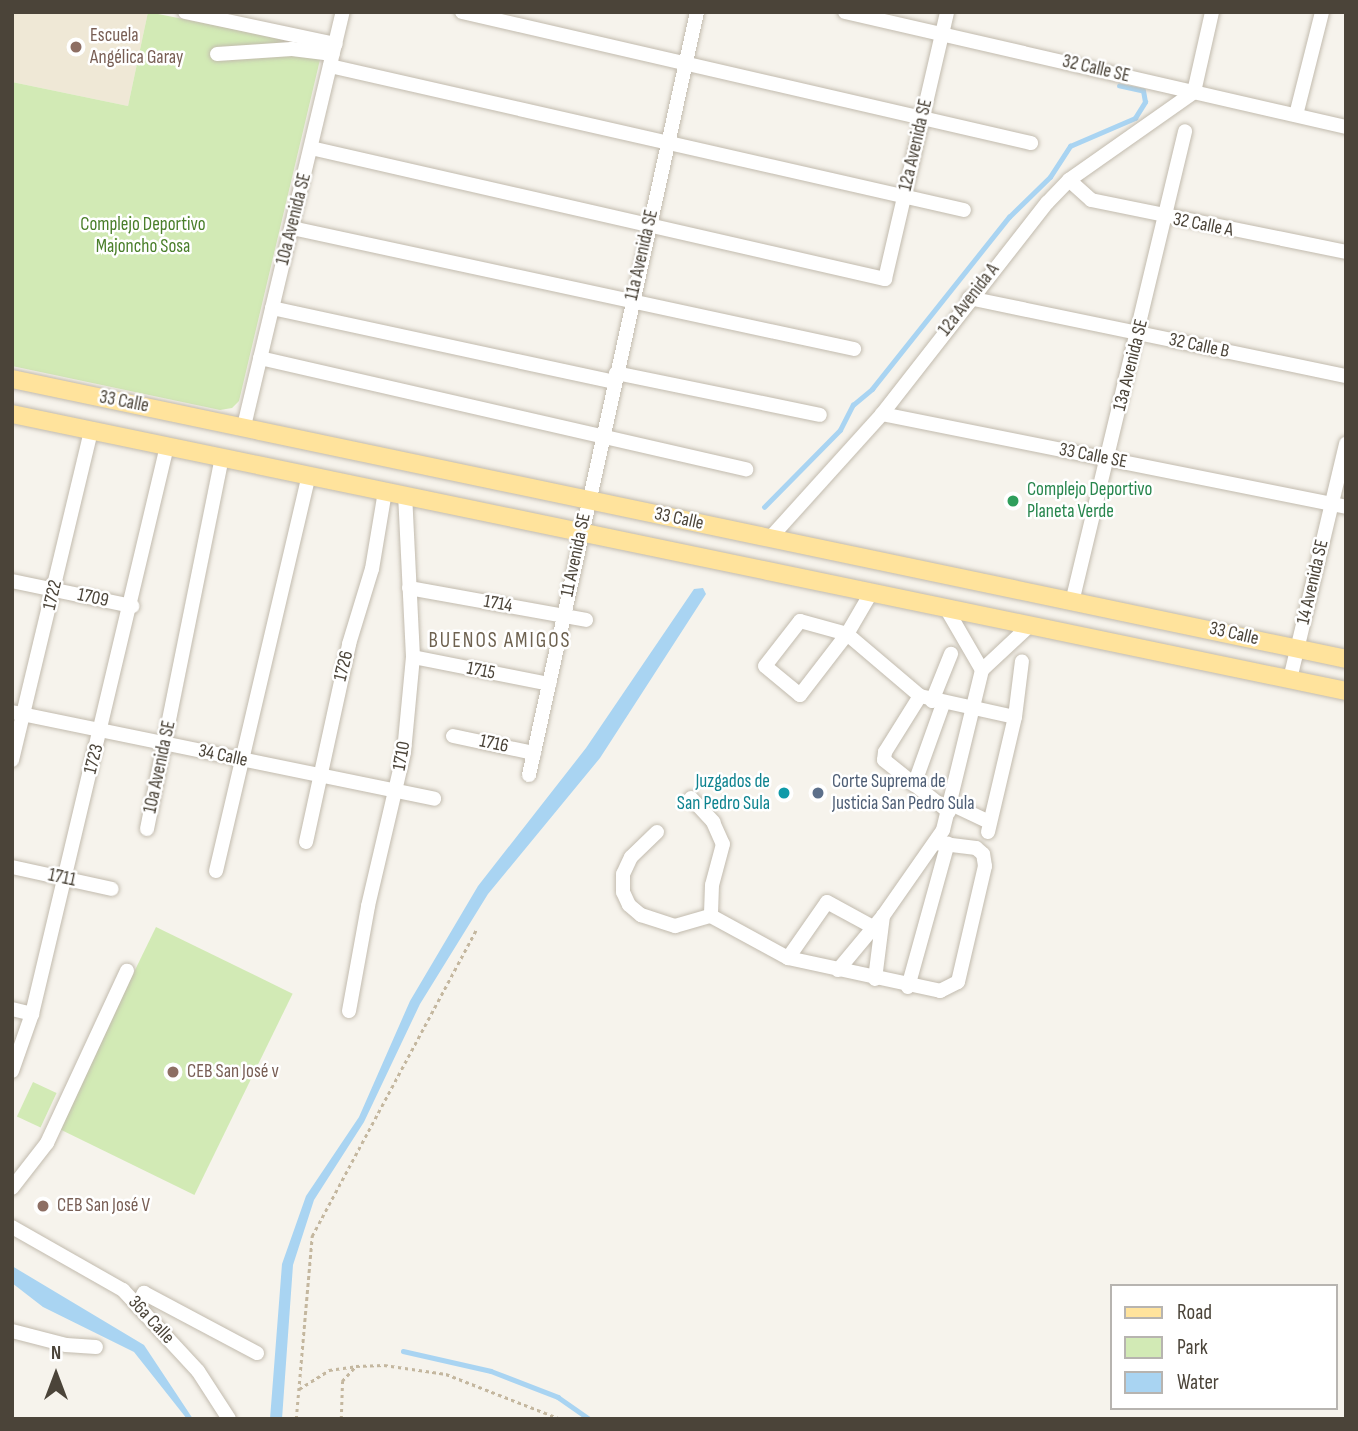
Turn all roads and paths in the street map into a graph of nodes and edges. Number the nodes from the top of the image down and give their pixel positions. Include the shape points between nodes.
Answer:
1 (185, 12) edge
2 (343, 12) edge
3 (462, 12) edge
4 (697, 12) edge
5 (845, 12) edge
6 (947, 12) edge
7 (1212, 12) edge
8 (1322, 12) edge
9 (942, 34) junction
10 (217, 54) dead end
11 (333, 55) junction
12 (685, 64) junction
13 (1194, 92) junction
14 (1296, 116) junction
15 (922, 118) junction
16 (1346, 127) edge
17 (1185, 131) dead end
18 (667, 143) junction
19 (1031, 143) dead end
20 (311, 148) junction
21 (1069, 180) junction
22 (904, 197) junction
23 (964, 210) dead end
24 (1167, 218) junction
25 (649, 225) junction
26 (292, 228) junction
27 (1346, 252) edge
28 (969, 298) junction
29 (632, 303) junction
30 (272, 308) junction
31 (1139, 333) junction
32 (854, 349) dead end
33 (260, 358) junction
34 (1346, 376) edge
35 (615, 378) junction
36 (12, 379) edge
37 (12, 414) edge
38 (882, 414) junction
39 (820, 415) dead end
40 (244, 426) junction
41 (91, 430) junction
42 (602, 435) junction
43 (1346, 444) edge
44 (167, 446) junction
45 (222, 457) junction
46 (1108, 459) junction
47 (746, 469) dead end
48 (309, 475) junction
49 (385, 491) junction
50 (405, 495) junction
51 (588, 498) junction
52 (1339, 505) edge
53 (581, 532) junction
54 (771, 537) junction
55 (12, 581) edge
56 (409, 588) junction
57 (54, 590) junction
58 (872, 593) junction
59 (1073, 598) junction
60 (132, 606) junction
61 (946, 608) junction
62 (563, 616) junction
63 (586, 620) dead end
64 (1029, 626) junction
65 (847, 634) junction
66 (1298, 649) junction
67 (951, 654) dead end
68 (413, 657) junction
69 (1346, 659) edge
70 (1022, 661) dead end
71 (982, 670) junction
72 (1290, 679) junction
73 (549, 684) junction
74 (1346, 691) edge
75 (931, 700) junction
76 (974, 711) junction
77 (18, 713) edge
78 (1015, 717) junction
79 (101, 731) junction
80 (453, 736) dead end
81 (165, 744) junction
82 (534, 753) junction
83 (241, 759) junction
84 (12, 760) edge
85 (318, 775) junction
86 (529, 775) dead end
87 (914, 785) junction
88 (395, 791) junction
89 (691, 798) dead end
90 (434, 799) dead end
91 (950, 808) junction
92 (147, 829) dead end
93 (657, 832) dead end
94 (306, 842) dead end
95 (942, 843) junction
96 (12, 867) edge
97 (216, 871) dead end
98 (65, 879) junction
99 (112, 889) dead end
100 (711, 916) junction
101 (878, 921) junction
102 (477, 928) dead end
103 (788, 958) junction
104 (838, 970) junction
105 (127, 971) dead end
106 (875, 979) junction
107 (908, 987) junction
108 (12, 1009) edge
109 (349, 1011) dead end
110 (32, 1014) junction
111 (12, 1071) edge
112 (12, 1188) edge
113 (12, 1227) edge
114 (137, 1306) junction
115 (12, 1331) edge
116 (96, 1347) dead end
117 (257, 1353) dead end
118 (356, 1366) junction
119 (298, 1390) junction
120 (229, 1419) edge
121 (296, 1419) edge
122 (341, 1419) edge
123 (561, 1419) edge

1 - 11 street
2 - 11 street, 10a Avenida SE
3 - 12 street
4 - 12 street, 11a Avenida SE
5 - 9 street, 32 Calle SE
6 - 9 street, 12a Avenida SE
7 - 13 street
8 - 14 street
9 - 13 street, 32 Calle SE
9 - 15 street, 12a Avenida SE
10 - 11 street via 292,49
11 - 18 street
11 - 20 street, 10a Avenida SE
12 - 15 street
12 - 18 street, 11a Avenida SE
13 - 14 street, 32 Calle SE
13 - 21 street, 12a Avenida A
14 - 16 street, 32 Calle SE
15 - 19 street
15 - 22 street, 12a Avenida SE
17 - 24 street, 13a Avenida SE
18 - 22 street
18 - 25 street, 11a Avenida SE
20 - 25 street
20 - 26 street, 10a Avenida SE
21 - 24 street, 32 Calle A via 1091,200
21 - 28 street, 12a Avenida A
22 - 23 street
22 - 25 street, 12a Avenida SE via 885,279
24 - 27 street, 32 Calle A
24 - 31 street, 13a Avenida SE
25 - 29 street, 11a Avenida SE
26 - 29 street
26 - 30 street, 10a Avenida SE
28 - 31 street, 32 Calle B
28 - 38 street, 12a Avenida A
29 - 32 street
29 - 35 street, 11a Avenida SE
30 - 33 street, 10a Avenida SE
30 - 35 street
31 - 34 street, 32 Calle B
31 - 46 street, 13a Avenida SE
33 - 40 street, 10a Avenida SE
33 - 42 street
35 - 39 street
35 - 42 street, 11a Avenida SE
36 - 40 main road, 33 Calle
37 - 41 main road, 33 Calle
38 - 46 street, 33 Calle SE
38 - 54 street, 12a Avenida A
40 - 51 main road, 33 Calle
41 - 44 main road, 33 Calle
41 - 57 street, 1722
42 - 47 street
42 - 51 street, 11a Avenida SE
43 - 52 street, 14 Avenida SE
44 - 45 main road, 33 Calle
44 - 60 street, 1723
45 - 48 main road, 33 Calle
45 - 81 street, 10a Avenida SE
46 - 52 street, 33 Calle SE
46 - 59 street, 13a Avenida SE
48 - 49 main road, 33 Calle
48 - 83 street
49 - 50 main road, 33 Calle
49 - 85 street, 1726 via 372,569
50 - 53 main road, 33 Calle
50 - 56 street, 1710
51 - 53 street, 11 Avenida SE
51 - 54 main road, 33 Calle
52 - 66 street, 14 Avenida SE
53 - 58 main road, 33 Calle
53 - 62 street, 11 Avenida SE
54 - 59 main road, 33 Calle
55 - 57 street, 1709
56 - 62 street, 1714
56 - 68 street, 1710
57 - 60 street, 1709
57 - 77 street, 1722
58 - 61 main road, 33 Calle
58 - 65 street
59 - 66 main road, 33 Calle
60 - 79 street, 1723
61 - 64 main road, 33 Calle
61 - 71 street
62 - 63 street, 1714
62 - 73 street, 11 Avenida SE
64 - 71 street
64 - 72 main road, 33 Calle
65 - 65 street via 800,695 767,671 767,662 800,621
65 - 75 street
66 - 69 main road, 33 Calle
66 - 72 street, 14 Avenida SE
67 - 75 street
68 - 73 street, 1715
68 - 88 street, 1710 via 404,752
70 - 78 street
71 - 76 street
72 - 74 main road, 33 Calle
73 - 82 street, 11 Avenida SE
75 - 76 street
75 - 87 street
75 - 87 street via 883,756
76 - 78 street
76 - 91 street
77 - 79 street, 34 Calle
77 - 84 street, 1722
78 - 91 street via 988,827
79 - 81 street, 34 Calle
79 - 98 street, 1723
80 - 82 street, 1716
81 - 83 street, 34 Calle
81 - 92 street, 10a Avenida SE
82 - 86 street, 11 Avenida SE
83 - 85 street, 34 Calle
83 - 97 street
85 - 88 street, 34 Calle
85 - 94 street, 1726
87 - 91 street
88 - 90 street, 34 Calle
88 - 109 street, 1710
89 - 100 street via 713,822 723,844 712,885
91 - 95 street
93 - 100 street via 631,857 623,874 629,905 641,915 675,926
95 - 101 street
95 - 107 street
95 - 107 street via 976,848 983,854 985,866 958,982 940,991
96 - 98 street, 1711
98 - 99 street, 1711
98 - 110 street, 1723
100 - 103 street
101 - 103 street via 827,902
101 - 104 street
101 - 106 street
102 - 119 path via 312,1236
103 - 104 street
104 - 106 street
105 - 112 street via 47,1143
106 - 107 street
108 - 110 street
110 - 111 street, 1723
113 - 114 street, 36a Calle via 122,1290
114 - 117 street via 144,1293
114 - 120 street, 36a Calle via 198,1371
115 - 116 street via 66,1345
118 - 119 path via 329,1370
118 - 122 path via 342,1381
118 - 123 path via 446,1374
119 - 121 path

